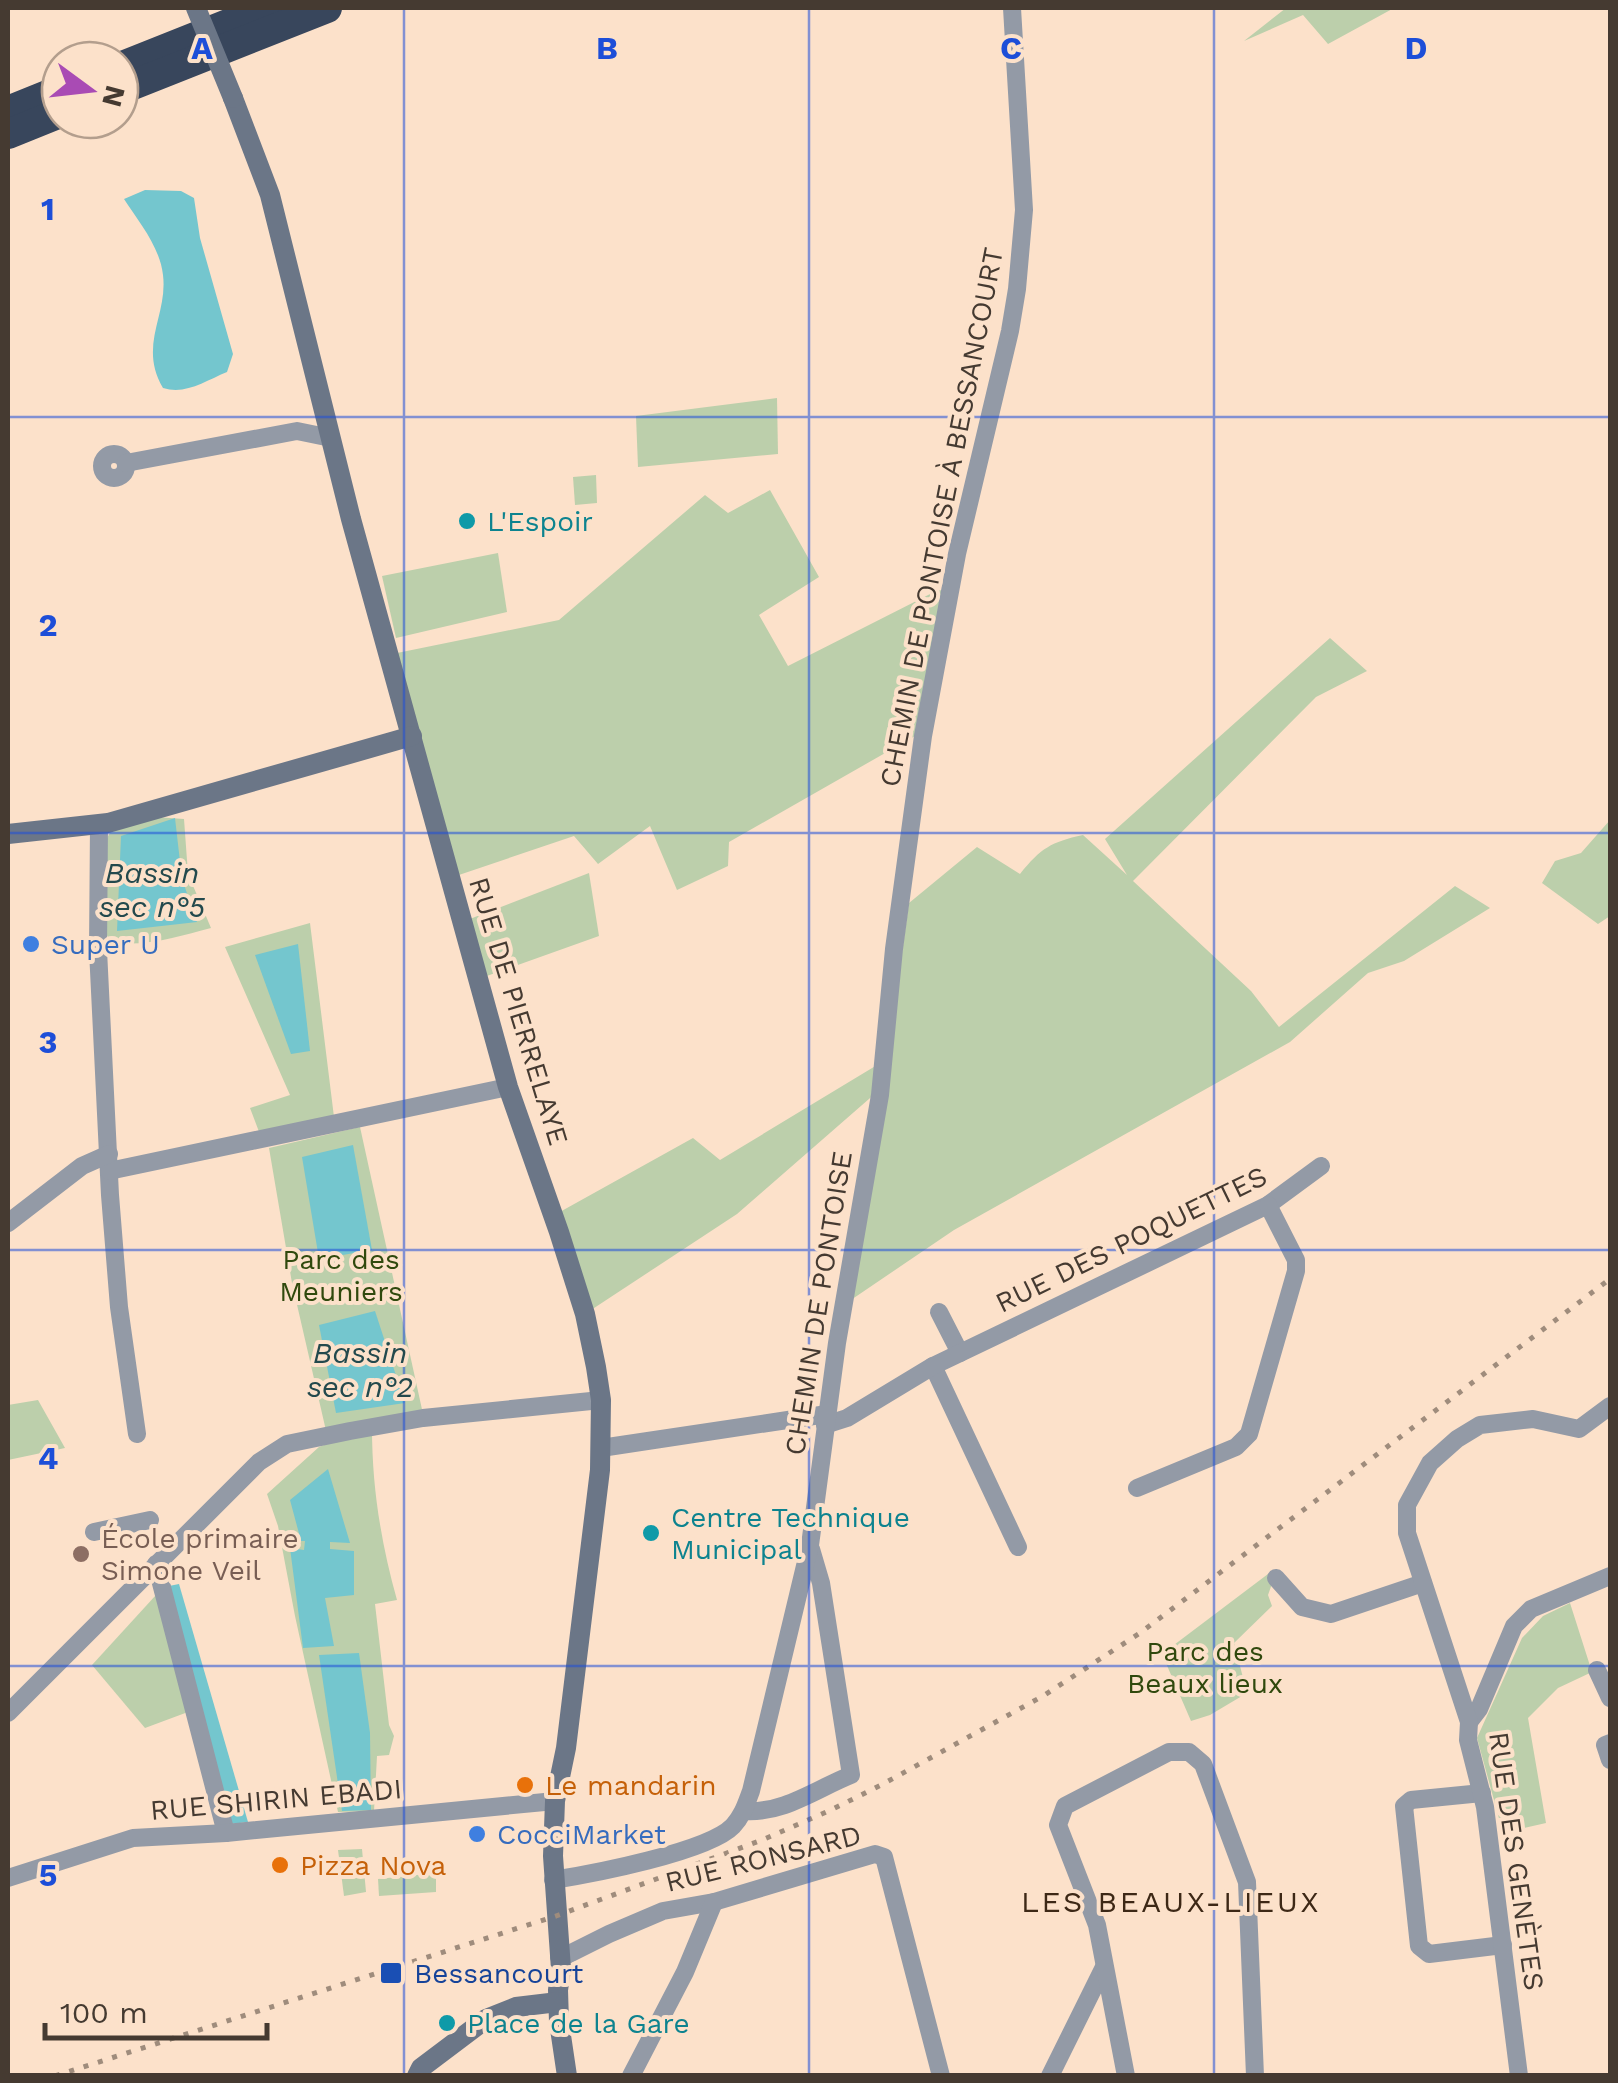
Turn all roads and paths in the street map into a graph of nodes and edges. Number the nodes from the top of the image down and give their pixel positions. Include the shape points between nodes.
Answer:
1 (196, 8) edge
2 (268, 8) edge
3 (327, 8) edge
4 (1012, 8) edge
5 (140, 58) edge
6 (140, 82) edge
7 (40, 98) edge
8 (8, 111) edge
9 (40, 121) edge
10 (8, 134) edge
11 (324, 408) junction
12 (297, 431) junction
13 (332, 438) junction
14 (126, 463) dead end
15 (412, 736) junction
16 (99, 825) junction
17 (8, 834) edge
18 (508, 1087) junction
19 (880, 1095) joint
20 (109, 1163) junction
21 (1320, 1166) dead end
22 (1268, 1205) junction
23 (8, 1223) edge
24 (938, 1312) dead end
25 (960, 1353) junction
26 (933, 1366) junction
27 (601, 1400) junction
28 (1610, 1406) edge
29 (826, 1419) junction
30 (137, 1434) dead end
31 (601, 1448) junction
32 (1137, 1488) dead end
33 (150, 1520) dead end
34 (94, 1532) dead end
35 (810, 1545) junction
36 (1018, 1548) dead end
37 (156, 1564) junction
38 (1610, 1576) edge
39 (1276, 1578) dead end
40 (1423, 1584) junction
41 (1597, 1670) dead end
42 (1610, 1698) edge
43 (8, 1712) edge
44 (1469, 1722) junction
45 (1610, 1742) edge
46 (1610, 1760) edge
47 (1482, 1793) junction
48 (555, 1800) junction
49 (744, 1811) junction
50 (226, 1833) junction
51 (8, 1878) edge
52 (553, 1880) junction
53 (714, 1902) junction
54 (1502, 1946) junction
55 (559, 1957) junction
56 (1104, 1967) junction
57 (558, 2002) junction
58 (417, 2076) edge
59 (567, 2076) edge
60 (631, 2076) edge
61 (941, 2076) edge
62 (1050, 2076) edge
63 (1126, 2076) edge
64 (1256, 2076) edge
65 (1519, 2076) edge

1 - 11 main road, RUE DE PIERRELAYE, bridge via 270,195
2 - 5 highway
3 - 6 highway
4 - 19 street, CHEMIN DE PONTOISE À BESSANCOURT via 1024,210 1017,289 923,736
7 - 8 highway
9 - 10 highway
11 - 12 street
11 - 13 main road, RUE DE PIERRELAYE
12 - 13 street
12 - 14 street
13 - 15 main road, RUE DE PIERRELAYE
15 - 16 main road
15 - 18 main road, RUE DE PIERRELAYE
16 - 17 main road
16 - 20 street
18 - 20 street
18 - 27 main road, RUE DE PIERRELAYE via 586,1314
19 - 29 street, CHEMIN DE PONTOISE
20 - 23 street via 82,1166
20 - 30 street via 118,1308
21 - 22 street, RUE DES POQUETTES
22 - 25 street, RUE DES POQUETTES
22 - 32 street via 1296,1271 1249,1434 1236,1447
24 - 25 street
25 - 26 street, RUE DES POQUETTES
26 - 29 street, RUE DES POQUETTES via 847,1418
26 - 36 street
27 - 31 main road, RUE DE PIERRELAYE
27 - 37 street via 423,1418 287,1444
28 - 40 street, RUE DES GENÈTES via 1579,1430 1532,1419 1480,1425 1430,1463 1407,1505 1407,1533
29 - 31 street, RUE DES POQUETTES
29 - 35 street, CHEMIN DE PONTOISE
31 - 48 main road, RUE DE PIERRELAYE
33 - 34 street
35 - 49 street, CHEMIN DE PONTOISE
35 - 49 street via 851,1775 778,1808
37 - 43 street
37 - 50 street
38 - 44 street via 1531,1609 1514,1626
39 - 40 street via 1302,1607 1331,1614
40 - 44 street, RUE DES GENÈTES
41 - 42 street
44 - 47 street, RUE DES GENÈTES
45 - 46 street
47 - 54 street, RUE DES GENÈTES
47 - 54 street via 1404,1806 1419,1946 1429,1954
48 - 50 street, RUE SHIRIN EBADI
48 - 52 main road, RUE DE PIERRELAYE
49 - 52 street via 731,1829 705,1843
50 - 51 street, RUE SHIRIN EBADI via 133,1838
52 - 55 main road, RUE DE PIERRELAYE
53 - 55 street, RUE RONSARD via 663,1912
53 - 60 street
53 - 61 street, RUE RONSARD via 875,1854 884,1857
54 - 65 street, RUE DES GENÈTES
55 - 57 main road, RUE DE PIERRELAYE
56 - 62 street
56 - 63 street
56 - 64 street via 1097,1925 1058,1825 1065,1806 1169,1752 1189,1752 1203,1764 1247,1882
57 - 58 main road via 486,2018
57 - 59 main road, RUE DE PIERRELAYE

